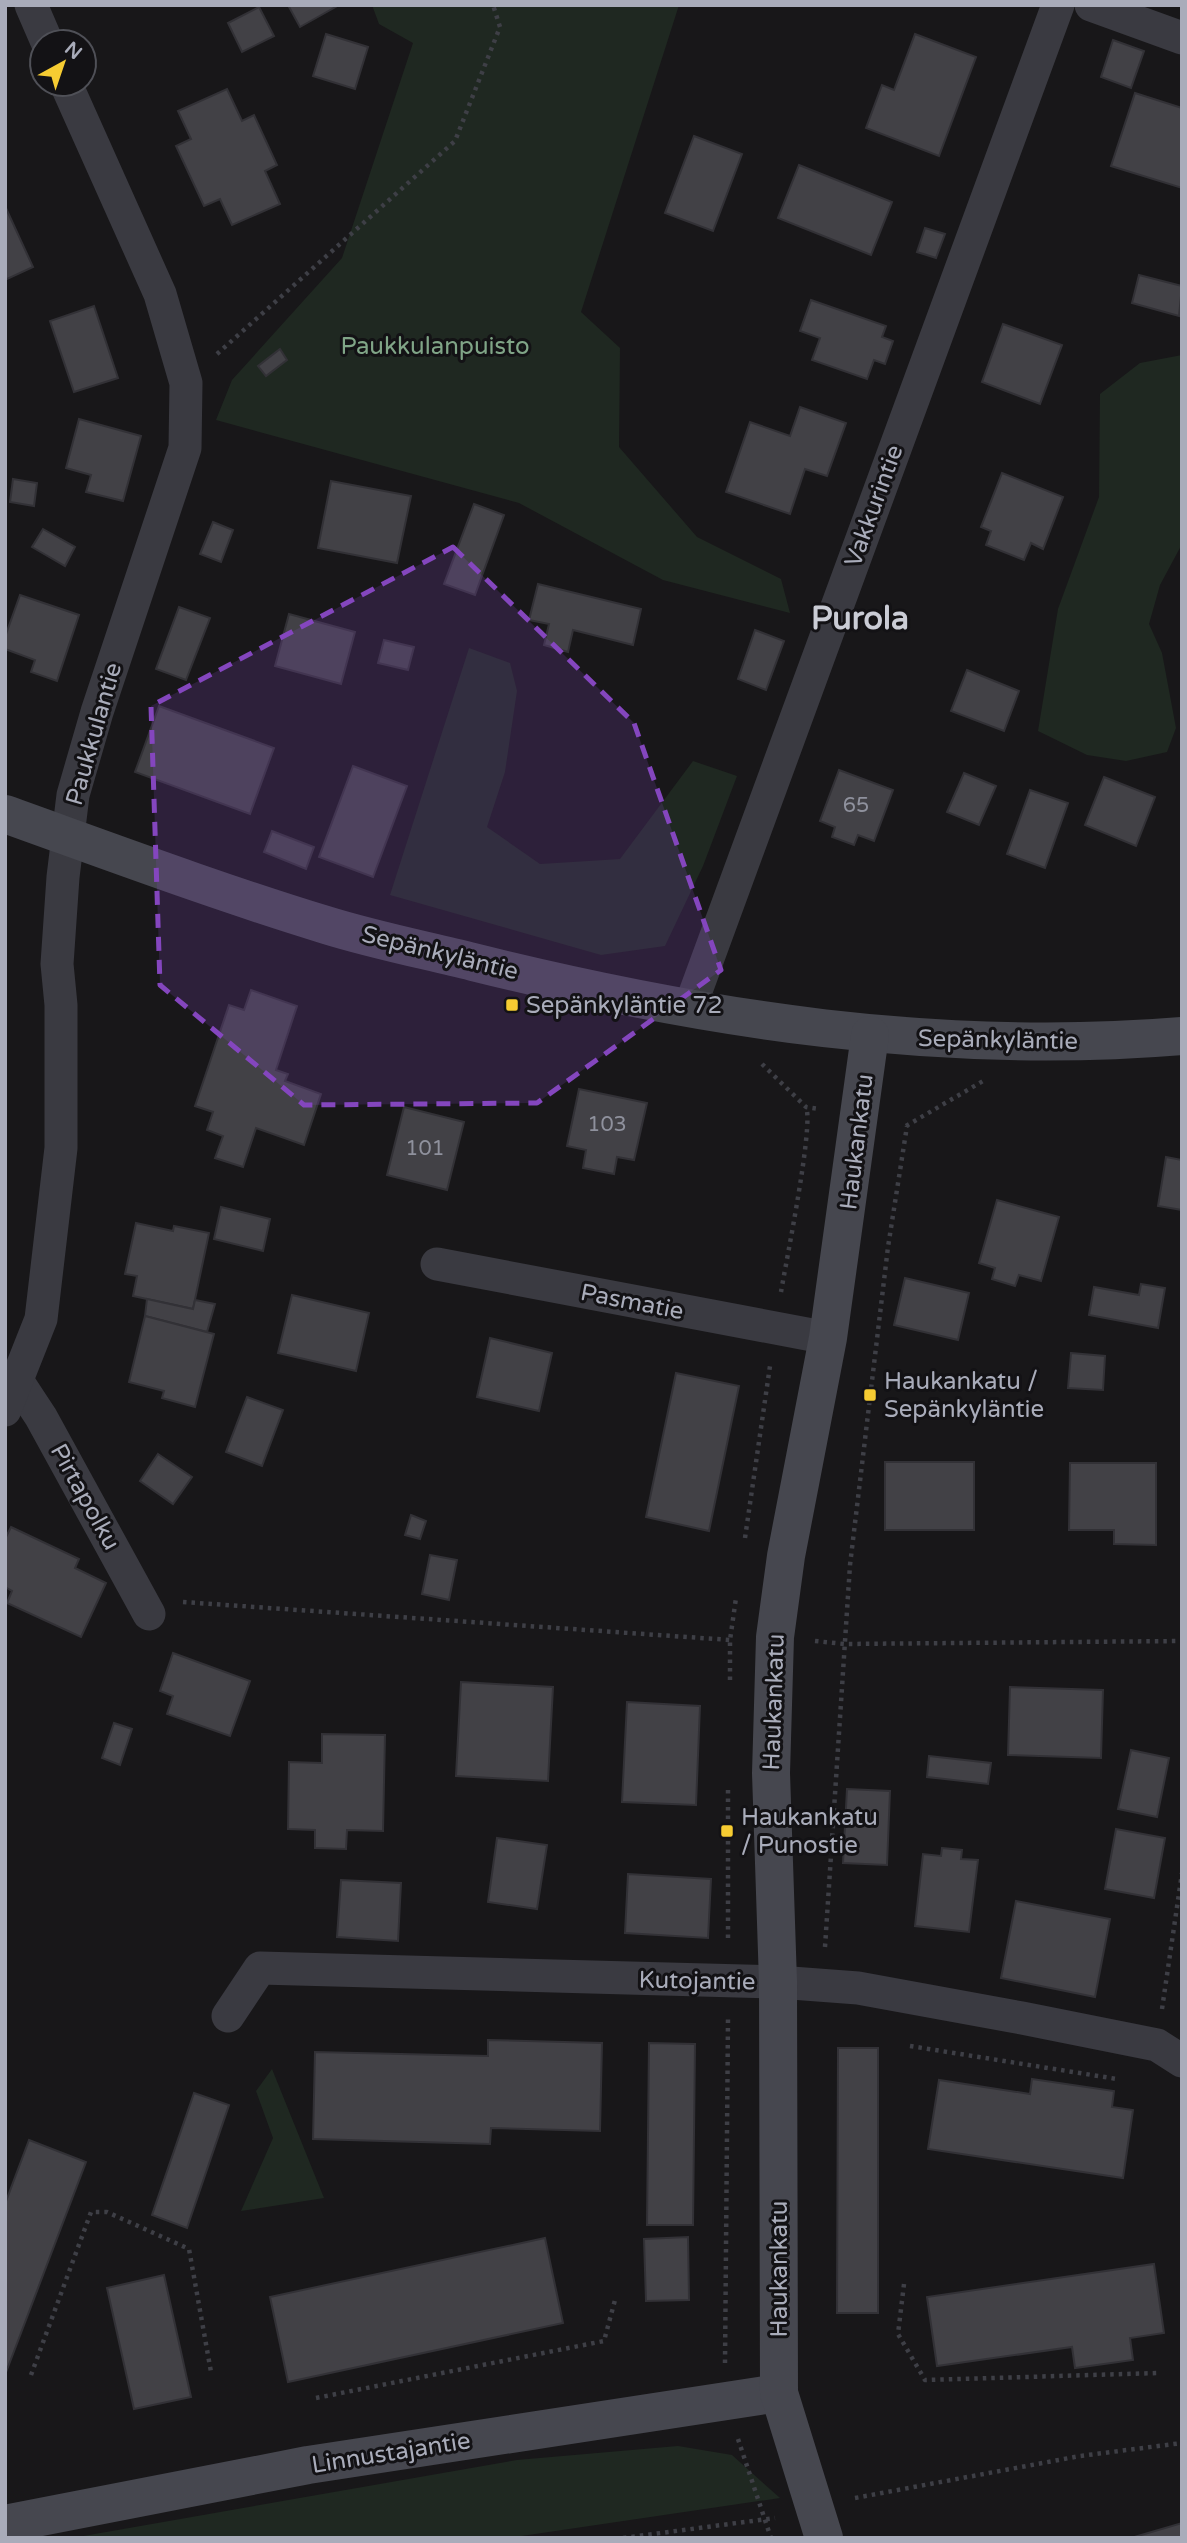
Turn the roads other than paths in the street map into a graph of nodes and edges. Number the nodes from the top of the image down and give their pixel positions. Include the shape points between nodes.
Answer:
1 (31, 5) edge
2 (1058, 5) edge
3 (1091, 5) edge
4 (41, 28) edge
5 (1182, 38) edge
6 (72, 98) edge
7 (5, 814) edge
8 (68, 836) junction
9 (691, 1007) junction
10 (870, 1035) junction
11 (1182, 1036) edge
12 (436, 1264) dead end
13 (828, 1338) junction
14 (10, 1391) edge
15 (145, 1606) road end
16 (778, 1982) junction
17 (228, 2016) dead end
18 (1169, 2053) edge
19 (779, 2393) junction
20 (820, 2522) edge
21 (5, 2524) edge

1 - 4 street
2 - 9 street, Vakkurintie
3 - 5 street
6 - 8 street, Paukkulantie via 160,295 186,383 185,448 97,712 73,795
7 - 8 street, Sepänkyläntie
8 - 9 street, Sepänkyläntie via 327,926 579,988
8 - 14 street, Paukkulantie via 57,964 61,1148 41,1319
9 - 10 street, Sepänkyläntie
10 - 11 street, Sepänkyläntie via 1099,1042
10 - 13 street, Haukankatu
12 - 13 street, Pasmatie
13 - 16 street, Haukankatu via 775,1637 771,1773
14 - 15 street, Pirtapolku
16 - 17 street, Kutojantie via 260,1968
16 - 18 street, Kutojantie via 910,1996
16 - 19 street, Haukankatu
19 - 20 street, Haukankatu
19 - 21 street, Linnustajantie via 308,2465

